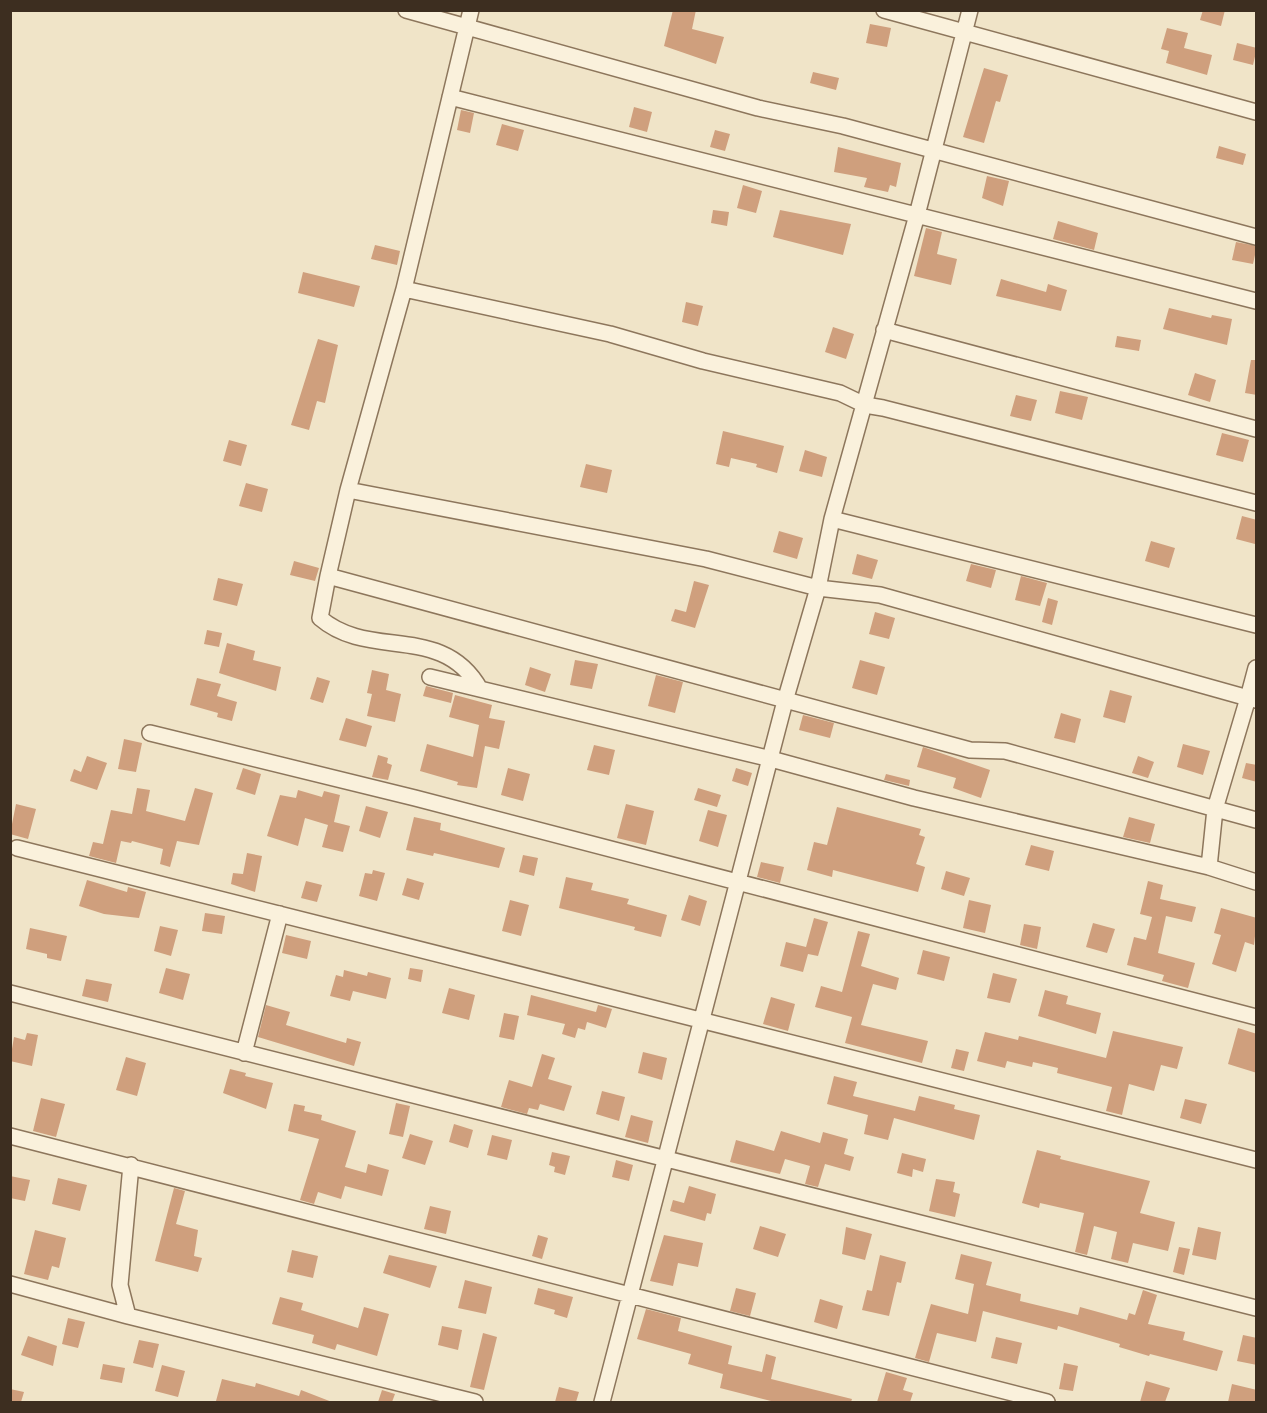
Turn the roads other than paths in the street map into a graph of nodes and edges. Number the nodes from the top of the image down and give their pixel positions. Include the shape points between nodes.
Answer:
1 (406, 10) edge
2 (471, 10) edge
3 (884, 10) edge
4 (970, 10) edge
5 (466, 27) junction
6 (964, 32) junction
7 (450, 97) junction
8 (1257, 112) edge
9 (932, 151) junction
10 (917, 215) junction
11 (1257, 237) edge
12 (404, 288) junction
13 (1257, 301) edge
14 (884, 330) junction
15 (865, 405) junction
16 (1257, 429) edge
17 (348, 490) junction
18 (1257, 504) edge
19 (832, 519) junction
20 (328, 576) junction
21 (818, 588) junction
22 (1257, 625) edge
23 (1257, 668) edge
24 (430, 677) dead end
25 (480, 689) junction
26 (1252, 699) edge
27 (785, 701) junction
28 (150, 733) dead end
29 (771, 759) junction
30 (1215, 809) junction
31 (1257, 820) edge
32 (17, 848) dead end
33 (1209, 867) junction
34 (1257, 882) edge
35 (738, 884) junction
36 (280, 914) junction
37 (10, 993) edge
38 (1257, 1017) edge
39 (702, 1020) junction
40 (244, 1053) junction
41 (10, 1136) edge
42 (665, 1160) junction
43 (1257, 1160) edge
44 (131, 1165) junction
45 (10, 1284) edge
46 (630, 1294) junction
47 (1257, 1308) edge
48 (128, 1316) junction
49 (475, 1402) edge
50 (602, 1402) edge
51 (1047, 1402) edge

1 - 5 street
2 - 5 street
3 - 6 street
4 - 6 street
5 - 7 street
5 - 9 street via 758,108
6 - 8 street
6 - 9 street
7 - 10 street
7 - 12 street
9 - 10 street
9 - 11 street
10 - 13 street
10 - 14 street
12 - 15 street via 610,334 703,361 840,393
12 - 17 street
14 - 15 street
14 - 16 street
15 - 18 street
15 - 19 street
17 - 20 street
17 - 21 street via 706,560
19 - 21 street
19 - 22 street
20 - 25 street via 320,618 332,628 359,638 443,652 470,670
20 - 27 street
21 - 26 street via 880,595
21 - 27 street
23 - 26 street
24 - 25 street
25 - 29 street
26 - 30 street
27 - 29 street
27 - 30 street via 970,750 1005,751
28 - 35 street
29 - 33 street via 914,798
29 - 35 street
30 - 31 street
30 - 33 street
32 - 36 street
33 - 34 street
35 - 38 street
35 - 39 street
36 - 39 street
36 - 40 street
37 - 40 street
39 - 42 street
39 - 43 street
40 - 42 street
41 - 44 street
42 - 46 street
42 - 47 street
44 - 46 street
44 - 48 street via 120,1285
45 - 48 street
46 - 50 street
46 - 51 street
48 - 49 street

